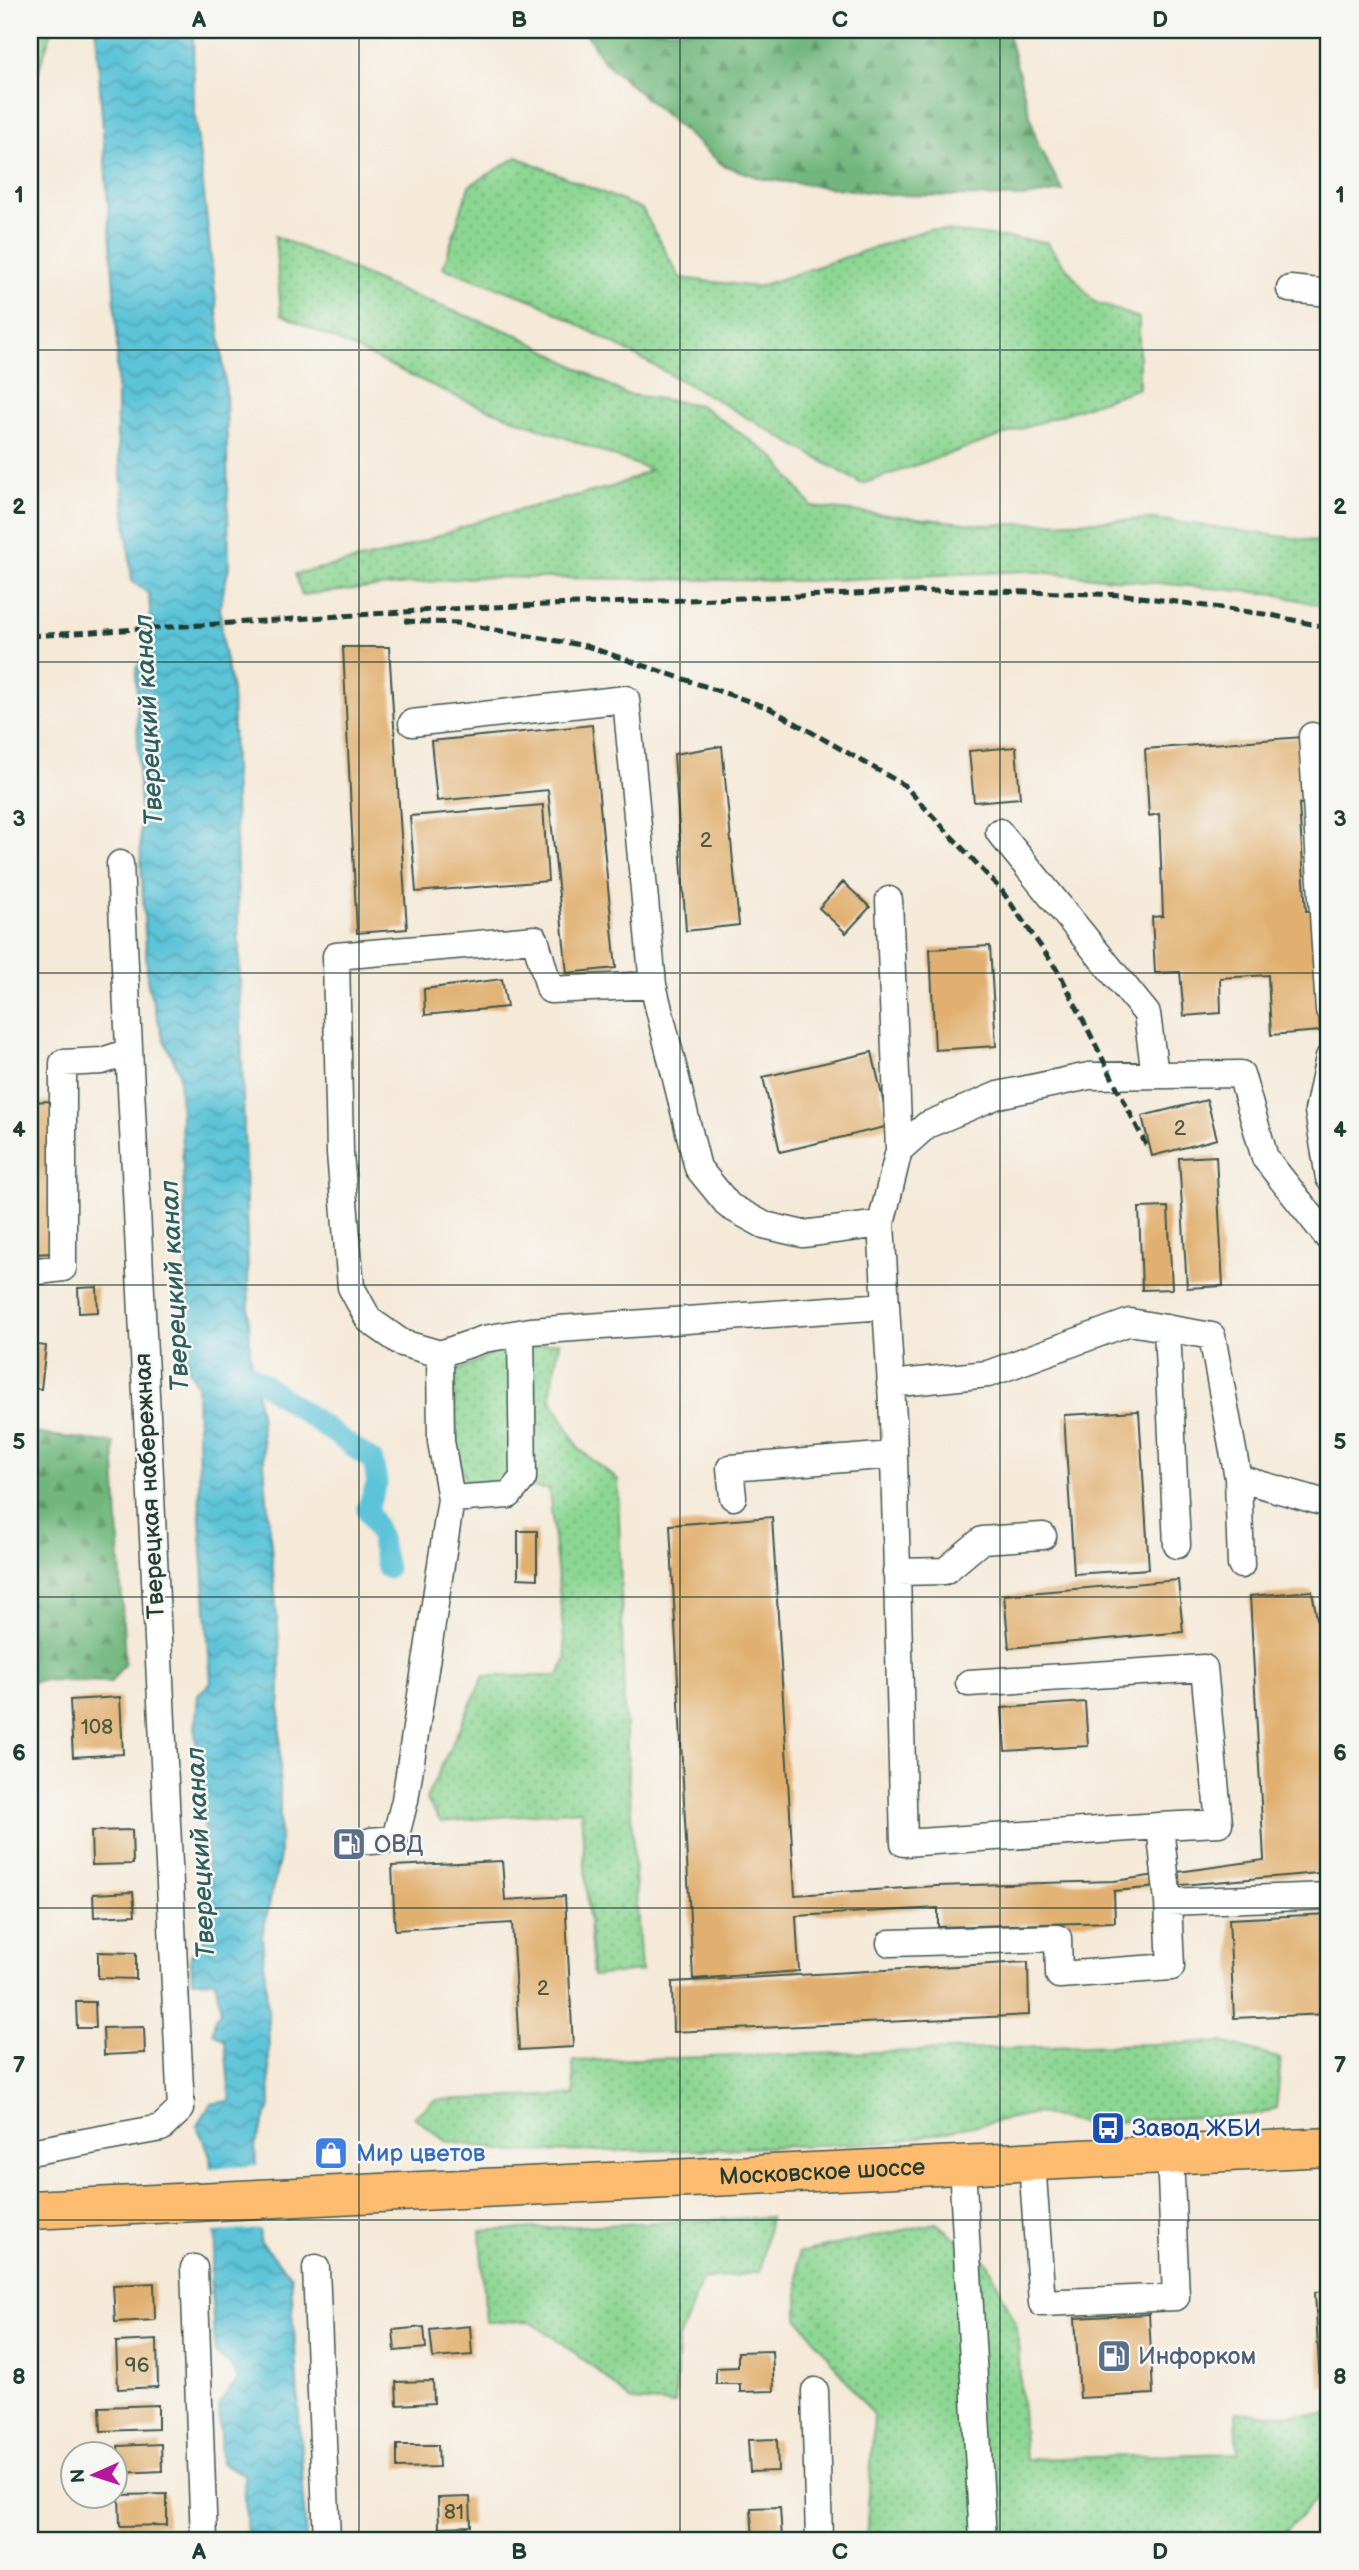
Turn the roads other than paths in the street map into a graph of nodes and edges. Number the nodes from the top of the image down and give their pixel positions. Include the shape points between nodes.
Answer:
1 (1290, 289) dead end
2 (1329, 293) edge
3 (412, 723) dead end
4 (1312, 736) dead end
5 (999, 832) dead end
6 (120, 864) dead end
7 (890, 900) dead end
8 (653, 985) junction
9 (1329, 1010) edge
10 (129, 1052) junction
11 (1329, 1057) edge
12 (1155, 1075) junction
13 (899, 1150) junction
14 (1329, 1178) edge
15 (881, 1224) junction
16 (1329, 1239) edge
17 (30, 1272) edge
18 (886, 1306) junction
19 (1167, 1328) junction
20 (521, 1333) junction
21 (440, 1354) junction
22 (890, 1384) junction
23 (893, 1455) junction
24 (1238, 1478) junction
25 (733, 1497) dead end
26 (451, 1499) junction
27 (1329, 1504) edge
28 (1044, 1536) dead end
29 (1177, 1545) dead end
30 (1241, 1565) dead end
31 (896, 1572) junction
32 (969, 1683) dead end
33 (1160, 1826) junction
34 (371, 1841) dead end
35 (1329, 1896) edge
36 (1168, 1902) junction
37 (890, 1943) dead end
38 (1329, 2147) edge
39 (30, 2152) edge
40 (1170, 2155) junction
41 (1032, 2162) junction
42 (962, 2165) junction
43 (30, 2210) edge
44 (194, 2268) dead end
45 (316, 2268) dead end
46 (815, 2391) dead end
47 (204, 2540) edge
48 (327, 2540) edge
49 (819, 2540) edge
50 (983, 2540) edge

1 - 2 street
3 - 8 street via 626,699
4 - 9 street
5 - 12 street via 1147,1014
6 - 10 street, Тверецкая набережная
7 - 13 street
8 - 15 street via 698,1168 729,1206 764,1225 803,1234
8 - 21 street via 550,990 535,939 336,956 340,1153 351,1287 369,1320 402,1343
10 - 17 street via 102,1061 63,1063 63,1268
10 - 39 street, Тверецкая набережная via 181,2109 161,2127
11 - 14 street via 1318,1111
12 - 13 street via 1089,1076 998,1095 928,1125
12 - 16 street via 1241,1073 1265,1158
13 - 15 street
15 - 18 street
18 - 20 street
18 - 22 street
19 - 22 street via 1130,1322 988,1374
19 - 24 street via 1212,1336
19 - 29 street
20 - 21 street
20 - 26 street via 523,1478 509,1495
21 - 26 street via 441,1441
22 - 23 street
23 - 25 street via 730,1468
23 - 31 street
24 - 27 street
24 - 30 street
26 - 34 street via 405,1800 395,1839
28 - 31 street via 982,1540 945,1571
31 - 33 street via 904,1843
32 - 33 street via 1204,1668 1219,1823
33 - 36 street
35 - 36 street
36 - 37 street via 1171,1967 1059,1975 1058,1938
38 - 40 highway, Московское шоссе
40 - 41 highway, Московское шоссе
40 - 41 street via 1176,2297 1162,2298 1042,2303
41 - 42 highway, Московское шоссе
42 - 43 highway, Московское шоссе
42 - 50 street
44 - 47 street
45 - 48 street
46 - 49 street

